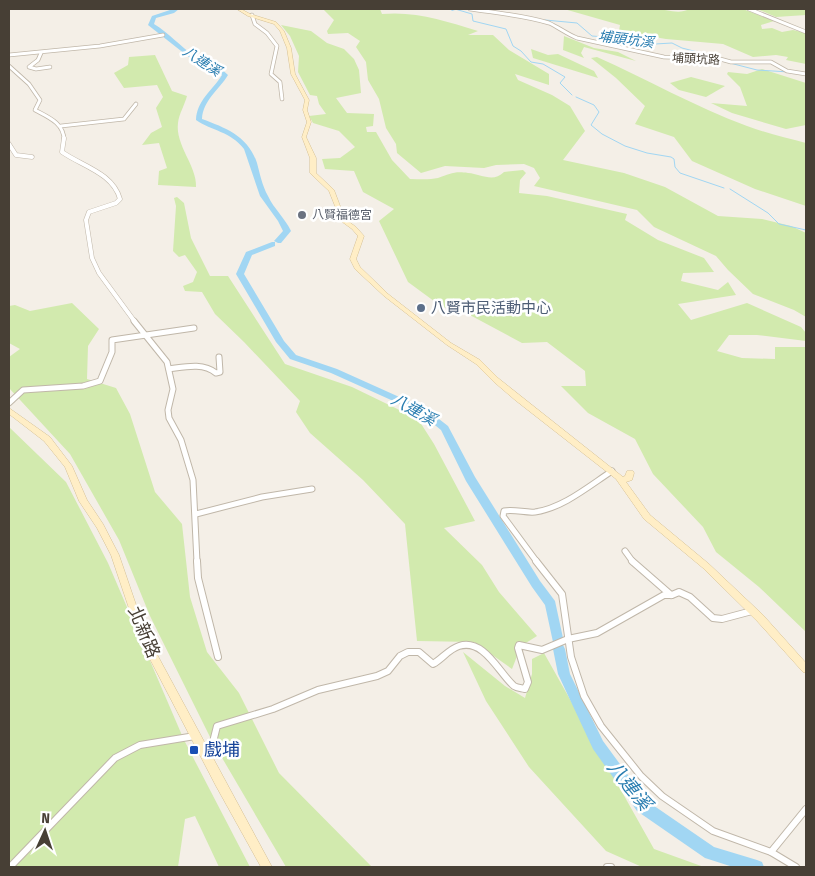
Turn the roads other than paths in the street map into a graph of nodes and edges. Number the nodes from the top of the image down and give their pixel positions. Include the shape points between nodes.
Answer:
1 (239, 9) edge
2 (470, 9) edge
3 (749, 9) edge
4 (252, 15) junction
5 (806, 32) edge
6 (163, 35) dead end
7 (41, 53) junction
8 (9, 55) edge
9 (9, 66) edge
10 (50, 67) dead end
11 (806, 74) edge
12 (282, 99) dead end
13 (136, 104) dead end
14 (61, 126) junction
15 (9, 144) edge
16 (32, 157) dead end
17 (194, 328) dead end
18 (145, 336) junction
19 (219, 357) dead end
20 (169, 369) junction
21 (9, 403) edge
22 (9, 410) edge
23 (612, 471) junction
24 (630, 473) dead end
25 (621, 480) junction
26 (312, 489) dead end
27 (196, 514) junction
28 (625, 551) dead end
29 (672, 596) junction
30 (752, 611) junction
31 (568, 639) junction
32 (218, 657) dead end
33 (806, 669) edge
34 (196, 736) junction
35 (209, 761) junction
36 (806, 809) edge
37 (771, 852) junction
38 (10, 867) edge
39 (267, 867) edge
40 (796, 867) edge

1 - 4 street
2 - 11 street, 埔頭坑路 via 519,16 550,24 577,38 664,57 771,62 788,71
3 - 5 street
4 - 12 street via 257,27 277,46 271,69 280,82
4 - 23 street via 275,23 282,31 289,48 293,74 307,100 305,110 309,122 304,137 313,158 312,174 331,190 343,220 361,236 353,259 357,268 386,295 449,344 478,362 518,398
6 - 7 street
7 - 8 street
7 - 10 street via 29,67
9 - 14 street via 29,84 40,100 35,110
13 - 14 street via 124,119
14 - 18 street via 66,139 62,152 112,182 120,192 116,203 90,212 86,220 92,258 99,273
15 - 16 street via 16,155
17 - 18 street
18 - 20 street
18 - 21 street via 112,340 112,352 100,381 83,386 23,390
19 - 20 street via 220,372 216,373 204,366
20 - 27 street via 173,389 169,418 181,440 193,480
22 - 34 street, 北新路 via 47,439 68,466 83,502 115,555 142,635
23 - 25 street
23 - 31 street via 578,494 537,512 504,511 503,516 516,536 562,594
24 - 25 street via 629,478
25 - 30 street via 647,517 706,566
26 - 27 street via 262,497
27 - 32 street via 198,578
28 - 29 street via 636,566
29 - 30 street via 679,592 690,596 712,618 722,619
29 - 31 street via 664,596 597,634
30 - 33 street
31 - 35 street via 542,650 519,645 528,682 521,690 479,649 468,645 453,649 433,664 419,652 408,652 400,656 388,671 377,676 318,690 217,726
31 - 37 street via 584,696 601,726 641,776 662,796 713,831
34 - 35 street, 北新路
34 - 38 street via 140,745 115,758
35 - 39 street, 北新路
36 - 37 street
37 - 40 street

